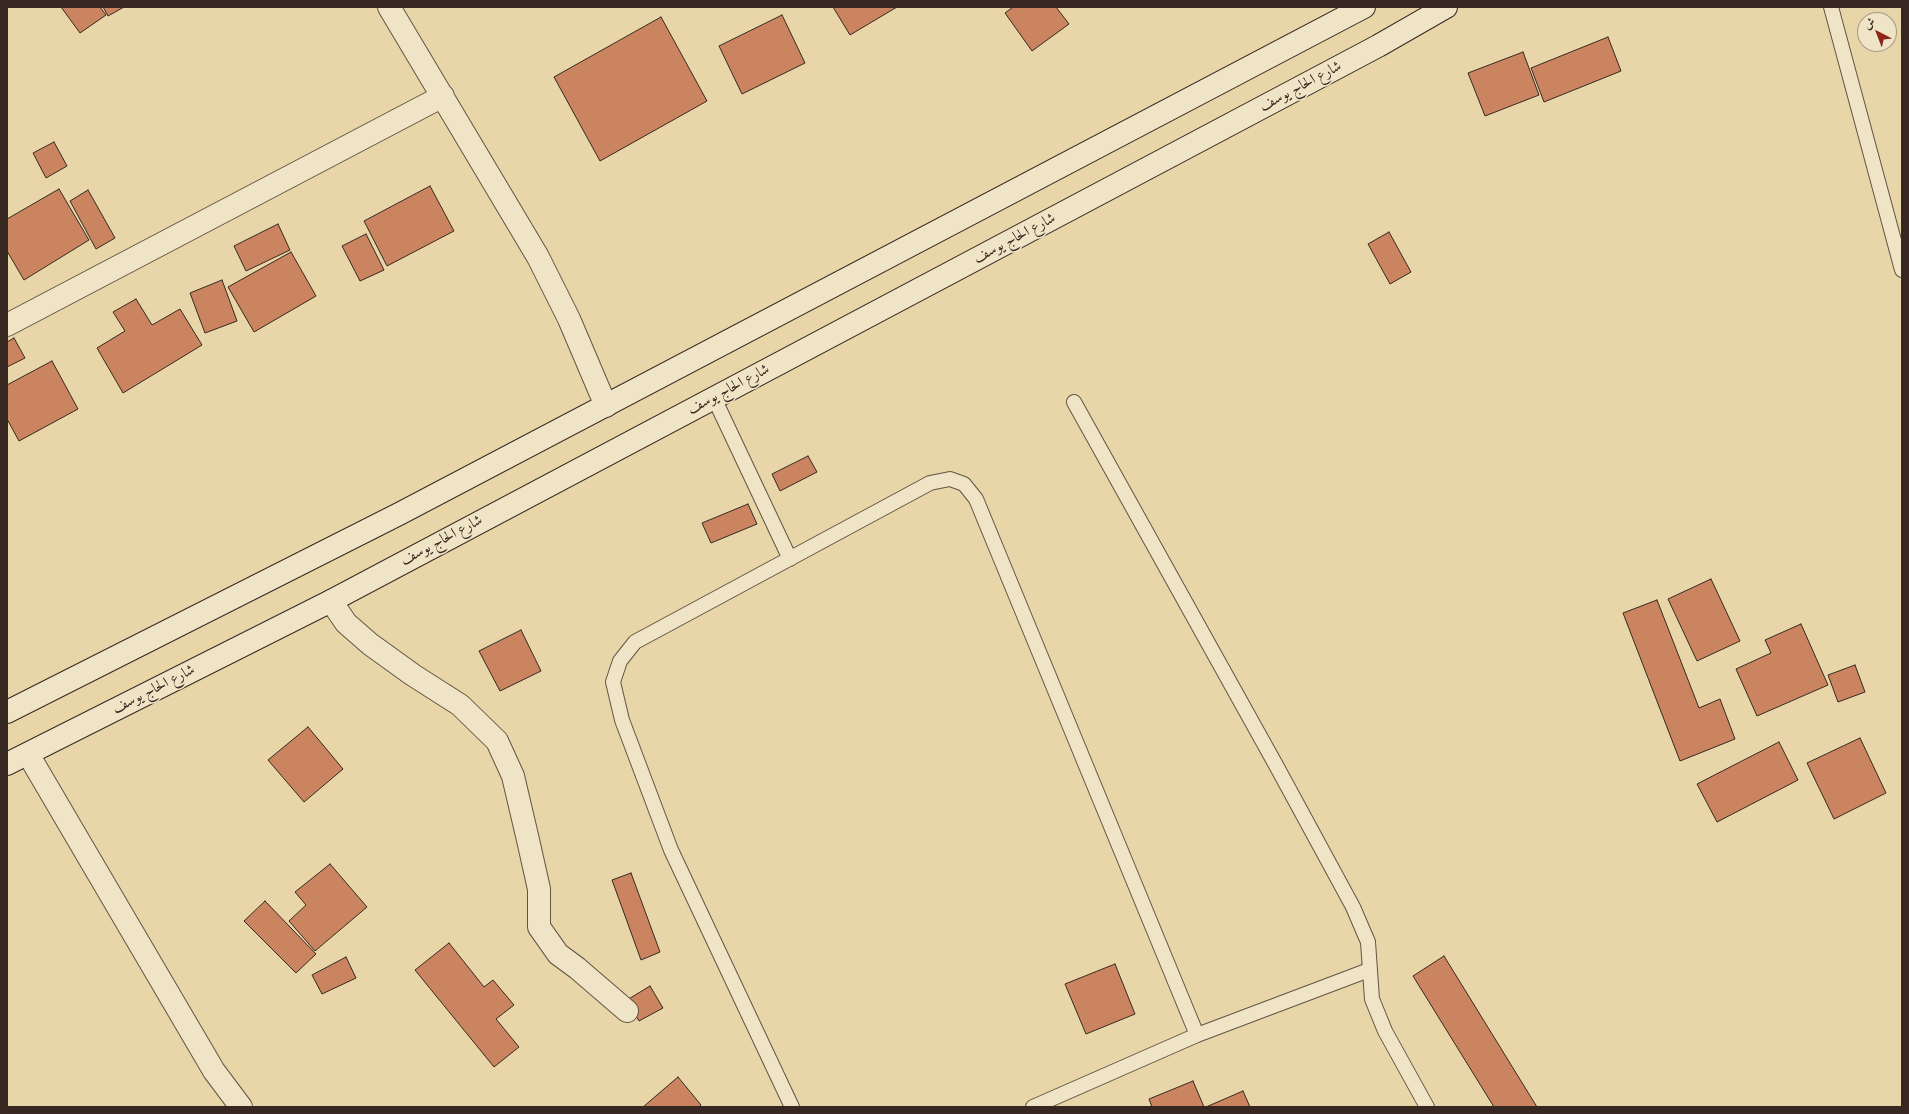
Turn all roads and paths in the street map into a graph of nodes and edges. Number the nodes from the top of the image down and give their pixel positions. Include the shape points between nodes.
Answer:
1 (389, 7) edge
2 (1364, 7) edge
3 (1446, 7) edge
4 (1831, 7) edge
5 (443, 96) junction
6 (1902, 270) edge
7 (7, 325) edge
8 (714, 398) junction
9 (1074, 402) dead end
10 (606, 406) junction
11 (790, 559) junction
12 (331, 601) junction
13 (7, 712) edge
14 (28, 754) junction
15 (7, 764) edge
16 (1369, 970) junction
17 (627, 1010) dead end
18 (1197, 1035) junction
19 (241, 1107) edge
20 (792, 1107) edge
21 (1032, 1107) edge
22 (1427, 1107) edge

1 - 5 main road
2 - 10 main road
3 - 8 main road, شارع الحاج يوسف
4 - 6 lane
5 - 7 main road
5 - 10 main road via 538,257 569,319
8 - 11 lane
8 - 12 main road, شارع الحاج يوسف
9 - 16 lane via 1352,907 1368,942
10 - 13 main road via 399,514
11 - 18 lane via 930,483 950,479 964,484 976,499
11 - 20 lane via 635,642 620,661 613,682 622,720 672,850
12 - 14 main road, شارع الحاج يوسف
12 - 17 main road via 346,623 370,644 460,705 496,741 513,776 528,840 539,889 539,927 558,954
14 - 15 main road, شارع الحاج يوسف
14 - 19 main road via 214,1071
16 - 18 lane
16 - 22 lane via 1372,999 1385,1031
18 - 21 lane

